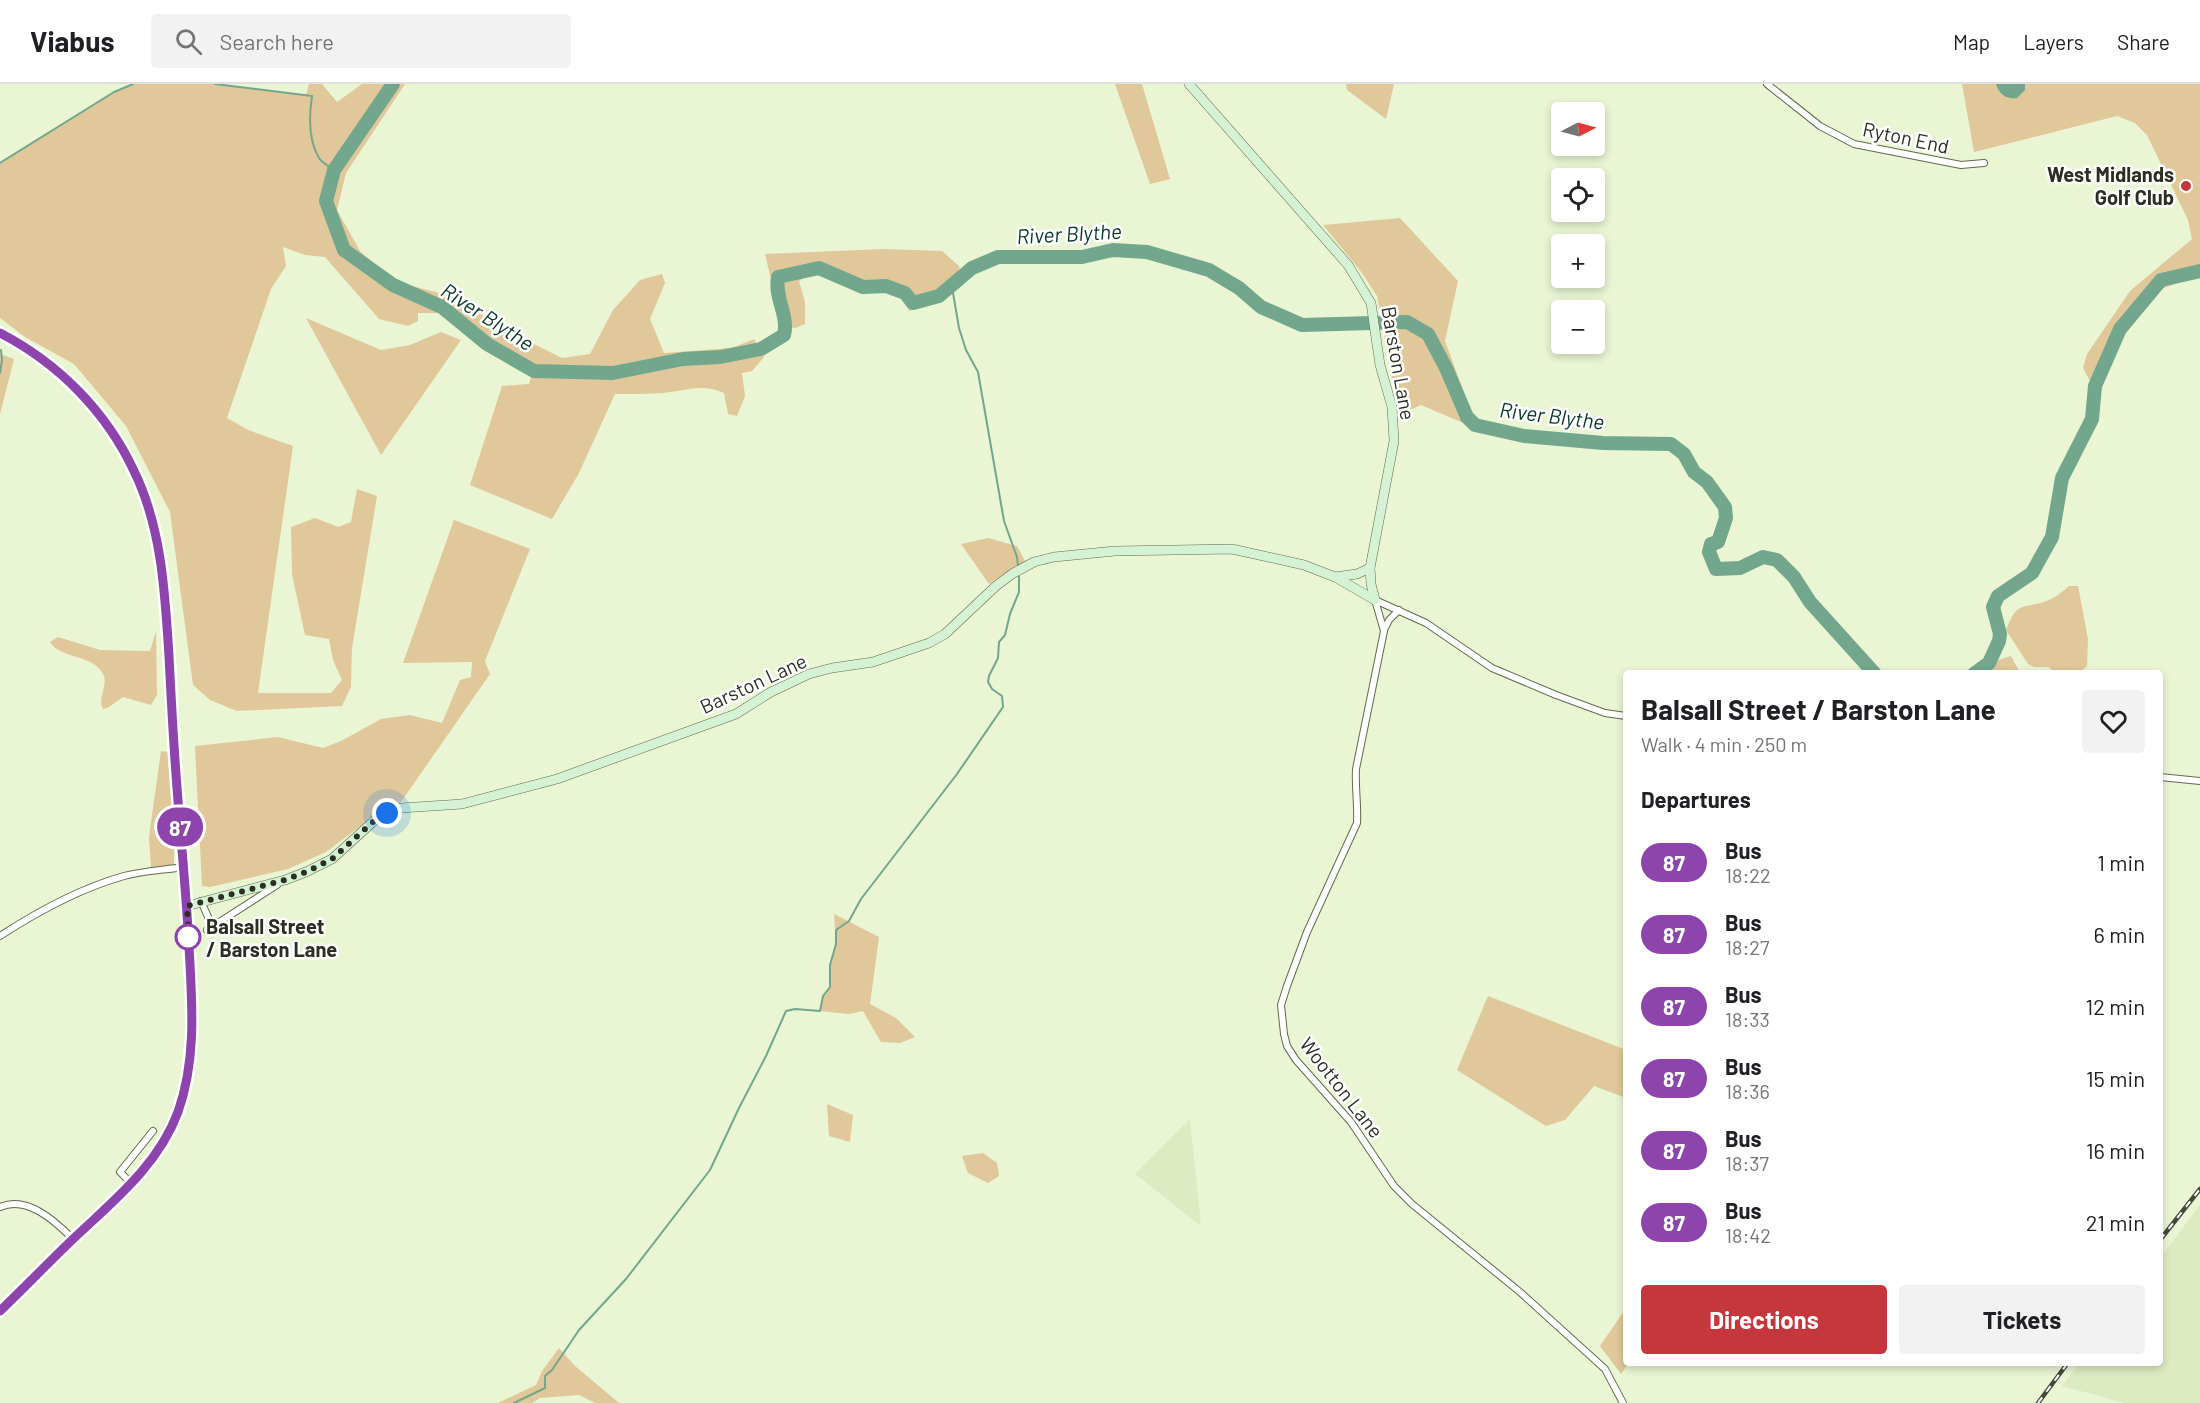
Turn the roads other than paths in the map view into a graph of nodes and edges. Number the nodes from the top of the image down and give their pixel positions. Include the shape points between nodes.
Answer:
1 (1189, 84) edge
2 (1767, 84) edge
3 (1984, 163) dead end
4 (0, 333) edge
5 (1370, 568) junction
6 (1335, 577) junction
7 (1375, 600) junction
8 (1399, 610) junction
9 (1384, 631) junction
10 (1623, 715) edge
11 (2163, 777) edge
12 (2200, 781) edge
13 (183, 867) junction
14 (285, 880) junction
15 (201, 901) junction
16 (187, 906) junction
17 (0, 936) edge
18 (153, 1131) dead end
19 (132, 1184) junction
20 (0, 1208) edge
21 (73, 1239) junction
22 (0, 1311) edge
23 (1623, 1403) edge

1 - 5 street, Barston Lane via 1348,265 1371,303 1380,365 1392,407 1394,441
2 - 3 street, Ryton End via 1820,126 1854,144 1961,165
4 - 13 street via 41,358 95,408 115,434 148,506 165,601
5 - 6 street
5 - 7 street, Barston Lane
6 - 7 street, Barston Lane
6 - 14 street, Barston Lane via 1288,560 1214,548 1054,557 1012,573 945,634 929,643 873,663 809,674 736,714 557,779 462,804 401,808 387,813 332,859
7 - 8 street
7 - 9 street, Wootton Lane
8 - 9 street, Wootton Lane
8 - 10 street via 1426,623 1492,668 1585,705
9 - 23 street, Wootton Lane via 1356,769 1357,823 1314,916 1281,1005 1287,1046 1351,1122 1394,1186 1605,1368
11 - 12 street
13 - 16 street
13 - 17 street via 123,876 88,889
14 - 15 street, Barston Lane
14 - 15 street via 210,928
15 - 16 street, Barston Lane
16 - 19 street via 193,1031 188,1077 167,1135
18 - 19 street via 120,1172
19 - 21 street
20 - 21 street via 8,1204 46,1214
21 - 22 street

